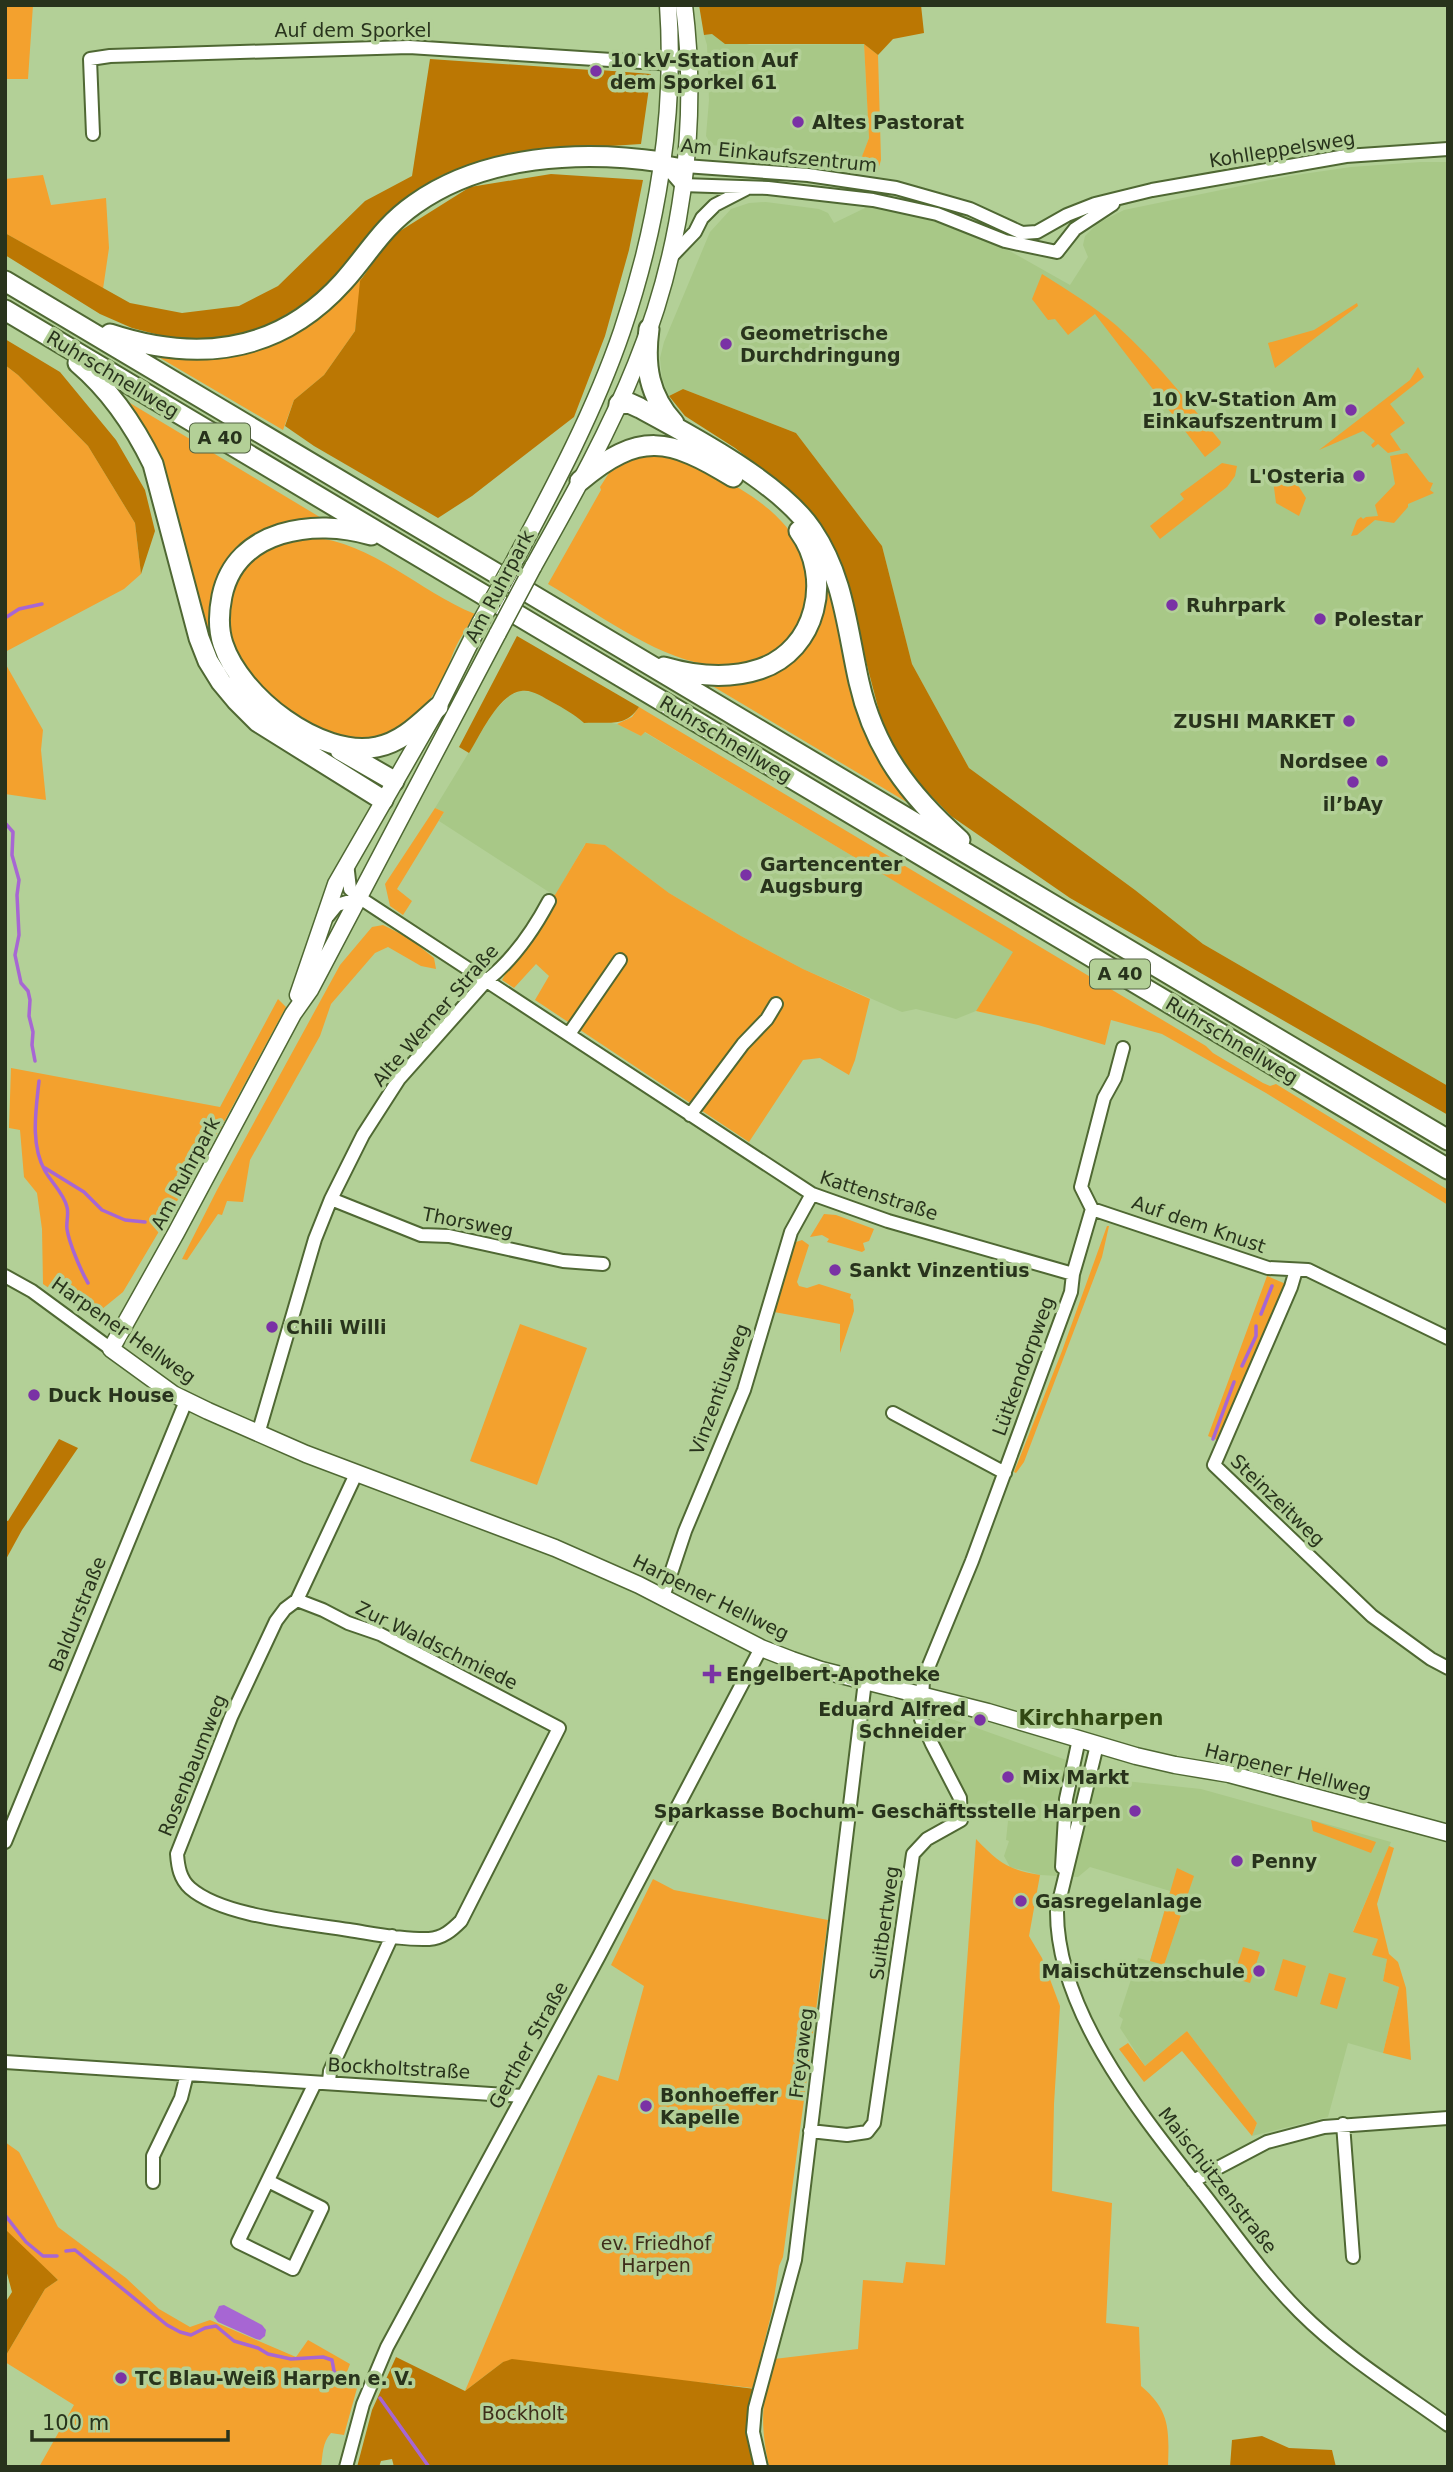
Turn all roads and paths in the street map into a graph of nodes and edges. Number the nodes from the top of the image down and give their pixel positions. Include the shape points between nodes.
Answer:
1 (668, 5) edge
2 (684, 5) edge
3 (670, 63) junction
4 (689, 65) junction
5 (93, 134) dead end
6 (1448, 149) edge
7 (662, 162) junction
8 (685, 166) junction
9 (682, 185) junction
10 (749, 187) junction
11 (1123, 197) junction
12 (1022, 233) joint
13 (1058, 252) joint
14 (671, 257) junction
15 (5, 281) edge
16 (39, 302) junction
17 (5, 310) edge
18 (25, 321) junction
19 (649, 329) junction
20 (619, 404) junction
21 (587, 418) junction
22 (688, 435) junction
23 (580, 481) junction
24 (415, 554) junction
25 (630, 653) junction
26 (438, 707) junction
27 (321, 740) junction
28 (394, 780) junction
29 (417, 789) junction
30 (383, 800) junction
31 (347, 863) junction
32 (1004, 876) junction
33 (360, 898) junction
34 (549, 901) dead end
35 (319, 930) junction
36 (620, 961) dead end
37 (486, 981) junction
38 (776, 1003) dead end
39 (293, 1014) junction
40 (569, 1034) junction
41 (1123, 1048) dead end
42 (691, 1115) junction
43 (1448, 1140) edge
44 (1448, 1169) edge
45 (813, 1195) junction
46 (331, 1199) junction
47 (1092, 1209) junction
48 (603, 1264) dead end
49 (1296, 1270) junction
50 (1073, 1274) junction
51 (5, 1276) edge
52 (1448, 1338) edge
53 (111, 1349) junction
54 (187, 1401) junction
55 (893, 1413) dead end
56 (258, 1434) junction
57 (1005, 1473) junction
58 (356, 1474) junction
59 (663, 1597) junction
60 (297, 1600) junction
61 (761, 1648) junction
62 (1448, 1668) edge
63 (865, 1681) junction
64 (921, 1693) junction
65 (559, 1728) joint
66 (1079, 1740) junction
67 (1097, 1745) junction
68 (1448, 1833) edge
69 (5, 1842) edge
70 (1060, 1892) junction
71 (392, 1936) junction
72 (5, 2062) edge
73 (187, 2074) junction
74 (329, 2082) junction
75 (315, 2083) junction
76 (522, 2096) junction
77 (1448, 2118) edge
78 (1343, 2124) junction
79 (810, 2131) junction
80 (268, 2181) junction
81 (1193, 2181) junction
82 (153, 2182) dead end
83 (1353, 2257) dead end
84 (1448, 2425) edge
85 (346, 2467) edge
86 (761, 2467) edge

1 - 3 main road, Am Ruhrpark
2 - 4 main road, Am Ruhrpark
3 - 4 street, Auf dem Sporkel
3 - 5 street, Auf dem Sporkel via 409,47 110,55 90,59
3 - 7 main road, Am Ruhrpark
4 - 8 main road, Am Ruhrpark
6 - 11 street, Kohlleppelsweg via 1346,156
7 - 8 street, Am Einkaufszentrum
7 - 9 street, Am Einkaufszentrum
7 - 16 highway via 568,157 506,165 448,185 387,226 327,299 297,323 231,348 203,351 151,346 102,332
7 - 21 main road, Am Ruhrpark via 634,291
8 - 9 main road, Am Ruhrpark
8 - 12 street, Am Einkaufszentrum via 808,174 896,188 970,209
9 - 10 street, Am Einkaufszentrum
9 - 14 main road, Am Ruhrpark
10 - 13 street, Am Einkaufszentrum via 873,200 937,214 1005,241
10 - 14 street, Am Einkaufszentrum via 715,205
11 - 12 street, Kohlleppelsweg via 1067,215 1037,232
11 - 13 street, Kohlleppelsweg via 1075,229
14 - 19 main road, Am Ruhrpark
15 - 16 highway, Ruhrschnellweg / A 40
16 - 25 highway, Ruhrschnellweg / A 40
17 - 18 highway, Ruhrschnellweg / A 40
18 - 24 highway, Ruhrschnellweg / A 40
18 - 30 highway via 89,372 125,412 141,439 161,490 199,638 221,682 258,722
19 - 20 main road, Am Ruhrpark
19 - 22 highway via 647,360 653,392 666,415
20 - 21 main road
20 - 22 highway via 629,403
20 - 23 main road, Am Ruhrpark
21 - 26 main road, Am Ruhrpark, bridge
22 - 32 highway via 766,486 811,528 841,591 865,707 889,760 939,821
23 - 25 highway via 622,451 645,445 680,450 772,502 807,542 816,568 816,605 810,623 786,654 762,668 695,674 652,664
23 - 29 main road, Am Ruhrpark, bridge
24 - 27 highway via 352,529 307,529 253,546 230,572 220,623 233,667 272,709
24 - 44 highway, Ruhrschnellweg / A 40
25 - 32 highway, Ruhrschnellweg / A 40
26 - 27 highway via 408,734 375,748 348,748
26 - 28 main road, Am Ruhrpark
27 - 28 highway
28 - 29 main road
28 - 30 main road, Am Ruhrpark
29 - 30 main road
29 - 33 main road, Am Ruhrpark
30 - 31 main road, Am Ruhrpark
31 - 33 street via 351,889
31 - 35 main road, Am Ruhrpark
32 - 43 highway, Ruhrschnellweg / A 40
33 - 35 street via 337,905
33 - 37 street, Kattenstraße
33 - 39 main road, Am Ruhrpark
34 - 37 street, Alte Werner Straße via 510,959
35 - 39 main road, Am Ruhrpark
36 - 40 street
37 - 40 street, Kattenstraße
37 - 46 street, Alte Werner Straße via 399,1079 363,1135
38 - 42 street
39 - 53 main road, Am Ruhrpark
40 - 42 street, Kattenstraße
41 - 47 street via 1104,1098 1081,1187
42 - 45 street, Kattenstraße
45 - 50 street, Kattenstraße
45 - 59 street, Vinzentiusweg via 791,1232 744,1390 685,1531
46 - 48 street, Thorsweg via 421,1235
46 - 56 street, Alte Werner Straße
47 - 49 street, Auf dem Knust via 1268,1268
47 - 50 street, Lütkendorpweg
49 - 52 street, Auf dem Knust via 1308,1270
49 - 62 street, Steinzeitweg via 1214,1465 1372,1616
50 - 57 street, Lütkendorpweg via 1071,1292
51 - 53 street, Harpener Hellweg
53 - 54 main road, Harpener Hellweg
54 - 56 main road, Harpener Hellweg
54 - 69 street, Baldurstraße
55 - 57 street
56 - 58 main road, Harpener Hellweg
57 - 64 street, Lütkendorpweg
58 - 59 main road, Harpener Hellweg via 555,1548
58 - 60 street, Rosenbaumweg
59 - 61 main road, Harpener Hellweg
60 - 65 street, Zur Waldschmiede via 380,1634
60 - 71 street, Rosenbaumweg via 276,1621 236,1707 177,1854 178,1867 190,1888 229,1907 258,1916
61 - 63 main road, Harpener Hellweg
61 - 76 street, Gerther Straße
63 - 64 main road, Harpener Hellweg
63 - 79 street, Freyaweg
64 - 66 main road, Harpener Hellweg
64 - 79 street, Suitbertweg via 921,1719 960,1798 961,1820 927,1839 912,1854 874,2123 867,2132 847,2135
65 - 71 street, Rosenbaumweg via 461,1921 430,1939
66 - 67 main road, Harpener Hellweg
66 - 70 street, Maischützenstraße via 1063,1824
67 - 68 main road, Harpener Hellweg via 1229,1774
67 - 70 street, Maischützenstraße
70 - 81 street, Maischützenstraße via 1057,1935 1079,2008 1126,2090
71 - 74 street
72 - 73 street, Bockholtstraße
73 - 75 street, Bockholtstraße
73 - 82 street via 181,2098 153,2156
74 - 75 street, Bockholtstraße
74 - 76 street, Bockholtstraße
75 - 80 street, Bockholtstraße
76 - 85 street, Gerther Straße via 387,2347 363,2404
77 - 78 street
78 - 81 street via 1267,2142
78 - 83 street
79 - 86 street, Freyaweg via 795,2260 755,2408 753,2432
80 - 80 street, Bockholtstraße via 238,2242 293,2269 322,2208
81 - 84 street, Maischützenstraße via 1300,2312 1343,2350

